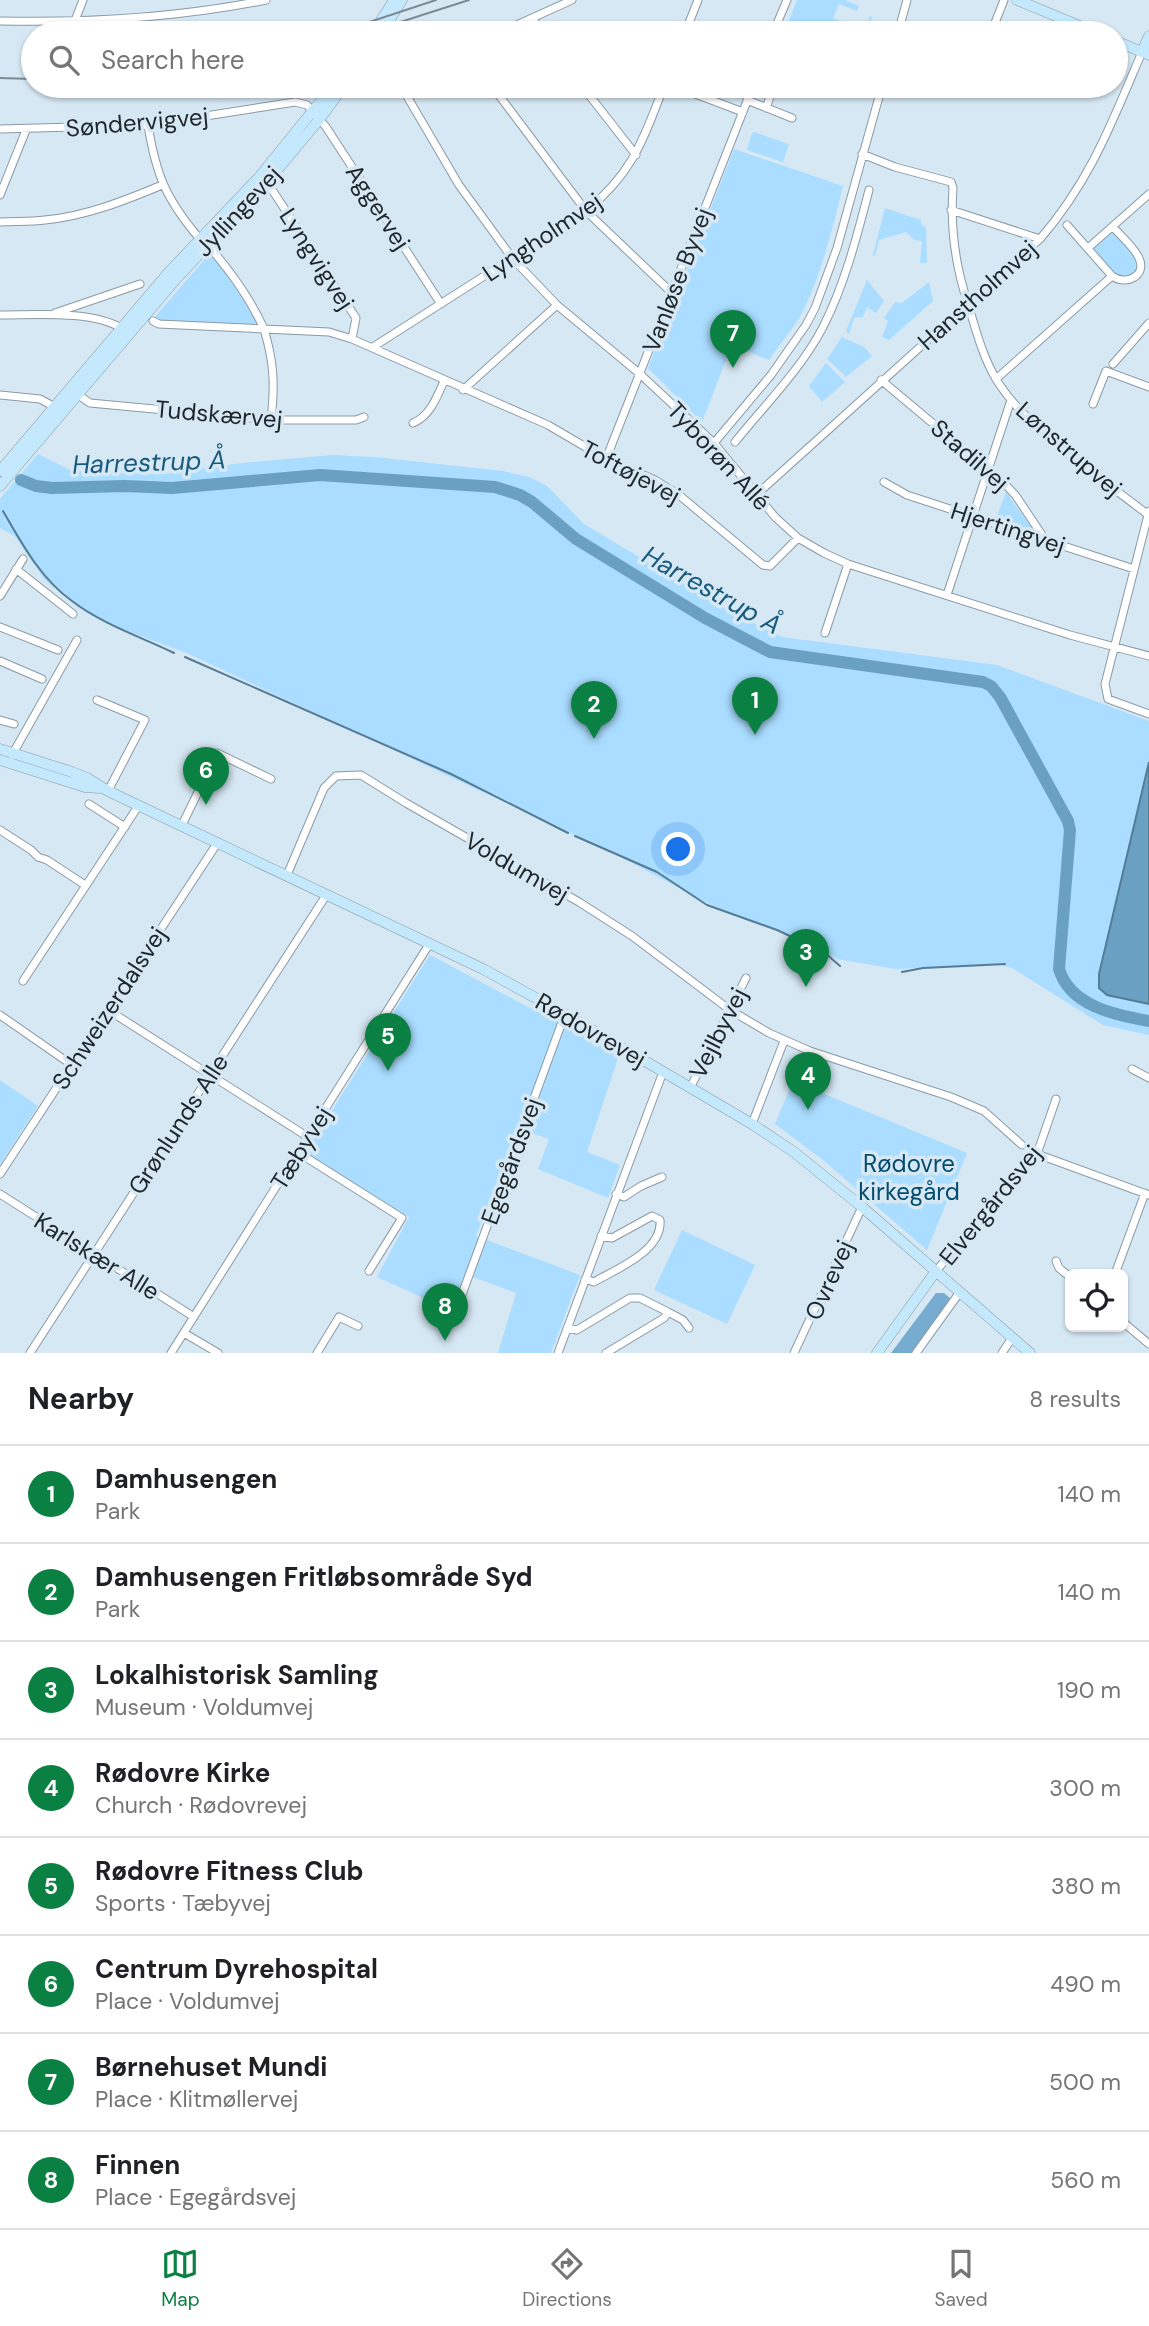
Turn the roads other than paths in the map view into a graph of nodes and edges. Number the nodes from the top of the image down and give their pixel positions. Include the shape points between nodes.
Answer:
1 (83, 0) edge
2 (266, 0) edge
3 (394, 0) edge
4 (402, 0) edge
5 (572, 0) edge
6 (698, 0) edge
7 (786, 0) edge
8 (907, 0) edge
9 (1004, 0) edge
10 (1017, 0) edge
11 (533, 19) joint
12 (0, 21) edge
13 (75, 21) edge
14 (104, 21) edge
15 (381, 21) edge
16 (389, 21) edge
17 (528, 21) edge
18 (690, 21) edge
19 (778, 21) edge
20 (901, 21) edge
21 (996, 21) edge
22 (1068, 21) edge
23 (21, 22) edge
24 (1149, 36) edge
25 (1128, 46) edge
26 (1146, 53) edge
27 (1128, 91) edge
28 (326, 98) edge
29 (333, 98) edge
30 (408, 98) edge
31 (501, 98) edge
32 (591, 98) edge
33 (659, 98) edge
34 (706, 98) edge
35 (770, 98) edge
36 (878, 98) edge
37 (1124, 98) edge
38 (747, 100) joint
39 (766, 108) junction
40 (743, 112) junction
41 (316, 116) junction
42 (792, 118) dead end
43 (148, 125) junction
44 (0, 129) edge
45 (26, 130) junction
46 (862, 154) junction
47 (636, 155) junction
48 (267, 182) junction
49 (162, 185) junction
50 (869, 190) dead end
51 (1149, 194) edge
52 (0, 195) edge
53 (951, 210) junction
54 (586, 211) junction
55 (0, 222) edge
56 (1067, 225) dead end
57 (1113, 227) junction
58 (1040, 239) junction
59 (203, 241) junction
60 (837, 248) junction
61 (1088, 248) junction
62 (853, 253) junction
63 (513, 259) junction
64 (1112, 276) junction
65 (140, 284) dead end
66 (672, 293) junction
67 (441, 304) junction
68 (968, 304) junction
69 (557, 306) junction
70 (0, 315) edge
71 (51, 315) junction
72 (153, 321) dead end
73 (1149, 323) edge
74 (264, 329) junction
75 (125, 331) junction
76 (352, 339) junction
77 (370, 346) junction
78 (1113, 364) dead end
79 (640, 374) junction
80 (771, 375) junction
81 (996, 379) junction
82 (881, 380) junction
83 (444, 381) junction
84 (782, 384) junction
85 (1149, 387) edge
86 (463, 390) junction
87 (77, 394) junction
88 (0, 396) edge
89 (1012, 400) junction
90 (1093, 404) dead end
91 (53, 407) junction
92 (364, 417) dead end
93 (271, 420) junction
94 (413, 423) dead end
95 (734, 442) dead end
96 (714, 443) junction
97 (606, 459) junction
98 (988, 470) junction
99 (0, 471) edge
100 (884, 482) dead end
101 (0, 486) edge
102 (756, 495) junction
103 (1148, 512) edge
104 (972, 517) junction
105 (798, 538) junction
106 (1046, 541) junction
107 (1138, 552) junction
108 (1149, 556) edge
109 (23, 559) dead end
110 (848, 564) junction
111 (16, 569) junction
112 (1134, 569) junction
113 (947, 595) junction
114 (0, 596) edge
115 (73, 614) dead end
116 (0, 627) edge
117 (825, 633) dead end
118 (77, 640) dead end
119 (1115, 648) junction
120 (58, 650) dead end
121 (1149, 656) edge
122 (0, 661) edge
123 (42, 678) dead end
124 (97, 700) dead end
125 (1149, 714) edge
126 (0, 720) edge
127 (14, 724) dead end
128 (0, 749) edge
129 (7, 758) edge
130 (271, 779) dead end
131 (104, 789) junction
132 (89, 804) dead end
133 (139, 805) junction
134 (182, 825) junction
135 (125, 827) junction
136 (0, 830) edge
137 (218, 842) junction
138 (287, 875) junction
139 (85, 885) junction
140 (327, 894) junction
141 (430, 943) junction
142 (746, 978) dead end
143 (23, 981) dead end
144 (108, 1010) junction
145 (730, 1010) junction
146 (565, 1014) junction
147 (0, 1015) edge
148 (785, 1041) junction
149 (72, 1065) junction
150 (1132, 1069) dead end
151 (663, 1072) junction
152 (210, 1075) junction
153 (1149, 1079) edge
154 (690, 1088) junction
155 (1056, 1099) dead end
156 (752, 1124) junction
157 (308, 1137) junction
158 (1022, 1145) dead end
159 (299, 1153) junction
160 (1037, 1154) junction
161 (0, 1174) edge
162 (662, 1177) dead end
163 (0, 1194) edge
164 (616, 1194) junction
165 (1147, 1194) edge
166 (862, 1206) junction
167 (601, 1236) junction
168 (94, 1254) junction
169 (1056, 1261) dead end
170 (1117, 1269) edge
171 (369, 1271) dead end
172 (936, 1271) junction
173 (1065, 1271) edge
174 (585, 1279) junction
175 (960, 1292) junction
176 (457, 1308) dead end
177 (668, 1312) junction
178 (194, 1317) junction
179 (358, 1326) dead end
180 (1128, 1326) edge
181 (568, 1328) junction
182 (689, 1328) dead end
183 (184, 1333) junction
184 (1012, 1338) junction
185 (1149, 1345) edge
186 (559, 1351) edge
187 (30, 1353) edge
188 (172, 1353) edge
189 (218, 1353) edge
190 (317, 1353) edge
191 (570, 1353) edge
192 (606, 1353) edge
193 (794, 1353) edge
194 (877, 1353) edge
195 (915, 1353) edge
196 (1002, 1353) edge
197 (1030, 1353) edge

1 - 13 street
2 - 14 street via 217,10
3 - 15 street
4 - 16 street
5 - 11 street
6 - 18 street
7 - 19 street
8 - 20 street
9 - 21 street
10 - 22 street
11 - 17 street
12 - 23 street
24 - 26 street
25 - 26 street
26 - 27 street, Hanstholmvej
28 - 41 street, Jyllingevej
29 - 41 street, Jyllingevej
30 - 63 street, Tyborøn Allé via 459,185
31 - 54 street
32 - 47 street
33 - 47 street, Lyngholmvej
34 - 40 street
35 - 39 street
36 - 46 street
37 - 58 street, Hanstholmvej via 1088,174
38 - 39 street
38 - 40 street, Vanløse Byvej
39 - 42 street
40 - 66 street, Vanløse Byvej
41 - 43 street, Søndervigvej via 307,105 295,102
41 - 48 street, Jyllingevej
41 - 59 street, Jyllingevej
41 - 67 street, Aggervej
43 - 45 street, Søndervigvej
43 - 49 street
44 - 45 street, Søndervigvej
45 - 52 street
46 - 53 street, Lønstrupvej via 951,182
46 - 60 street
47 - 54 street, Lyngholmvej via 609,193
48 - 59 street, Jyllingevej
48 - 76 street, Lyngvigvej via 356,318
49 - 55 street via 83,214
49 - 59 street via 178,214
50 - 62 street
51 - 57 street
53 - 58 street
53 - 68 street, Lønstrupvej via 955,258
54 - 63 street, Lyngholmvej
54 - 66 street
56 - 61 street
57 - 61 street
57 - 64 street via 1140,264 1136,277 1129,281
58 - 68 street, Hanstholmvej
59 - 74 street via 237,279
59 - 75 street, Jyllingevej
60 - 62 street
60 - 80 street via 815,308
61 - 64 street
62 - 84 street via 824,326
63 - 67 street, Lyngholmvej
63 - 69 street, Tyborøn Allé
64 - 81 street
65 - 71 street
66 - 79 street, Vanløse Byvej
67 - 77 street, Lyngholmvej
68 - 81 street, Lønstrupvej
68 - 82 street, Hanstholmvej
69 - 79 street, Tyborøn Allé
69 - 86 street
70 - 71 street
71 - 75 street via 107,320
72 - 74 street, Toftøjevej
73 - 78 street
74 - 76 street, Toftøjevej via 329,332
74 - 93 street via 273,358
75 - 87 street, Jyllingevej
75 - 91 street, Jyllingevej
76 - 77 street, Toftøjevej
77 - 83 street, Toftøjevej
79 - 96 street, Tyborøn Allé
79 - 97 street, Vanløse Byvej
80 - 84 street
80 - 96 street
81 - 89 street, Lønstrupvej
82 - 98 street, Stadilvej
82 - 102 street, Hanstholmvej
83 - 86 street, Toftøjevej
83 - 94 street via 434,404
84 - 95 street
85 - 90 street via 1106,371
86 - 97 street, Toftøjevej via 548,425
87 - 93 street, Tudskærvej via 90,403
87 - 101 street, Jyllingevej
88 - 91 street via 40,399
89 - 98 street
89 - 103 street, Lønstrupvej via 1034,424
91 - 99 street, Jyllingevej
92 - 93 street, Tudskærvej
96 - 102 street, Tyborøn Allé
97 - 105 street, Toftøjevej via 679,495 763,565 771,566
98 - 104 street
98 - 106 street, Stadilvej via 1016,496
100 - 104 street, Hjertingvej via 907,495
102 - 105 street, Tyborøn Allé
103 - 107 street
104 - 106 street, Hjertingvej
104 - 113 street
105 - 110 street, Tyborøn Allé
106 - 112 street, Hjertingvej
107 - 108 street
107 - 112 street
109 - 111 street
110 - 113 street, Tyborøn Allé
110 - 117 street
111 - 114 street
111 - 115 street
112 - 119 street
113 - 119 street, Tyborøn Allé
116 - 120 street
118 - 129 street
119 - 121 street, Tyborøn Allé
119 - 125 street via 1105,684 1108,699
122 - 123 street
124 - 131 street via 145,720
126 - 127 street
128 - 129 street, Rødovrevej
129 - 131 street, Rødovrevej via 85,787
130 - 134 street via 217,752
131 - 133 street, Rødovrevej
132 - 135 street
133 - 134 street, Rødovrevej
133 - 135 street
134 - 137 street, Rødovrevej
135 - 139 street
136 - 139 street
137 - 138 street, Rødovrevej
137 - 144 street, Schweizerdalsvej
138 - 140 street, Rødovrevej
138 - 145 street, Voldumvej via 324,788 336,776 362,775 604,917
139 - 143 street
140 - 141 street, Rødovrevej
140 - 152 street, Grønlunds Alle
141 - 146 street, Rødovrevej
141 - 157 street, Tæbyvej
142 - 145 street, Vejlbyvej
144 - 149 street, Schweizerdalsvej
144 - 152 street
145 - 148 street, Voldumvej
145 - 154 street, Vejlbyvej
146 - 151 street, Rødovrevej
146 - 176 street, Egegårdsvej
147 - 149 street
148 - 156 street
148 - 158 street, Voldumvej via 984,1111
149 - 161 street, Schweizerdalsvej
150 - 153 street
151 - 154 street, Rødovrevej
151 - 164 street
152 - 157 street
152 - 168 street, Grønlunds Alle
154 - 156 street, Rødovrevej
155 - 160 street, Elvergårdsvej
156 - 166 street, Rødovrevej
157 - 159 street, Tæbyvej
159 - 171 street via 402,1218
159 - 178 street, Tæbyvej
160 - 165 street
160 - 172 street, Elvergårdsvej
162 - 164 street via 624,1197
163 - 168 street, Karlskær Alle
164 - 167 street
165 - 170 street
166 - 172 street, Rødovrevej
166 - 193 street, Ovrevej
167 - 174 street
167 - 174 street via 612,1238 652,1216 661,1224 640,1256 594,1282
168 - 178 street, Karlskær Alle
168 - 187 street, Grønlunds Alle
169 - 173 street
172 - 175 street, Rødovrevej
172 - 194 street
174 - 181 street
175 - 184 street, Rødovrevej
175 - 195 street
177 - 181 street via 630,1298 578,1330
177 - 182 street
177 - 192 street
178 - 183 street, Tæbyvej
179 - 190 street via 339,1317
180 - 185 street
181 - 186 street
183 - 188 street, Tæbyvej
183 - 189 street
184 - 196 street
184 - 197 street, Rødovrevej
186 - 191 street

